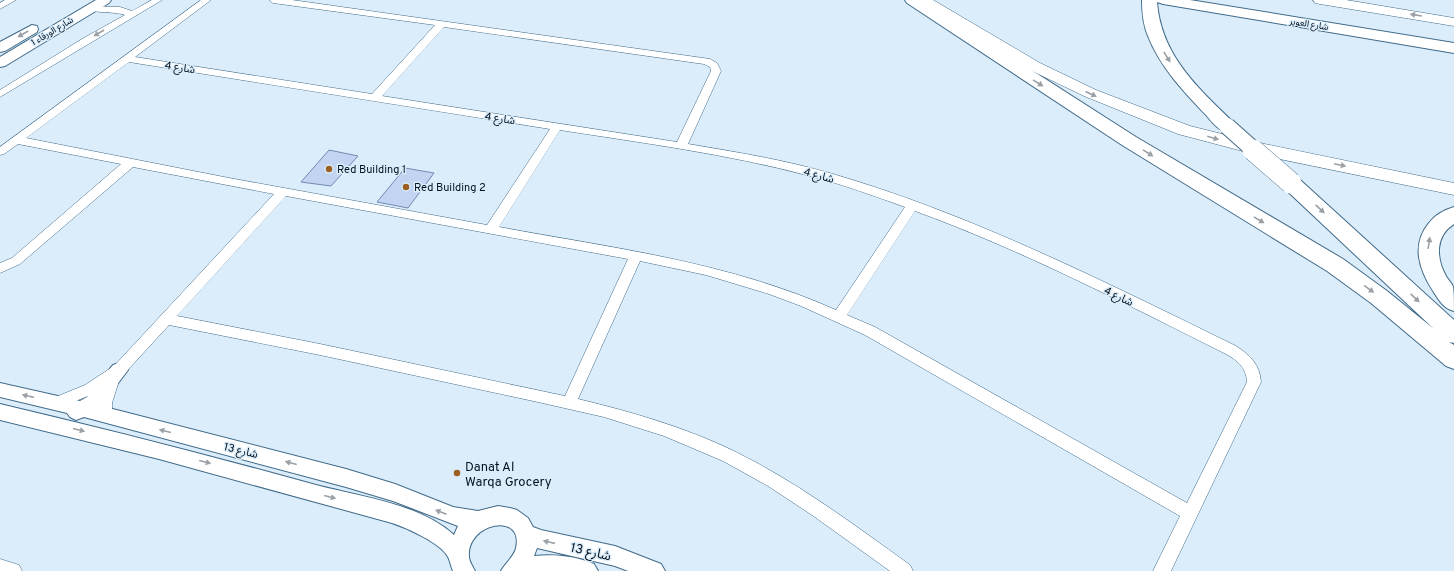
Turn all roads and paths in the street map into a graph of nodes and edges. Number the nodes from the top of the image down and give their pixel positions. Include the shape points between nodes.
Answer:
1 (105, 0) edge
2 (158, 0) edge
3 (207, 0) edge
4 (273, 0) edge
5 (912, 0) edge
6 (923, 0) edge
7 (1149, 0) edge
8 (1163, 0) edge
9 (1210, 0) edge
10 (1247, 0) edge
11 (1320, 0) edge
12 (86, 4) edge
13 (59, 13) dead end
14 (133, 14) junction
15 (1454, 22) edge
16 (40, 24) dead end
17 (441, 24) junction
18 (1396, 29) junction
19 (1454, 38) edge
20 (0, 48) edge
21 (1454, 48) edge
22 (128, 59) junction
23 (0, 62) edge
24 (0, 94) edge
25 (374, 98) junction
26 (556, 126) junction
27 (17, 140) junction
28 (681, 146) junction
29 (0, 152) edge
30 (131, 162) junction
31 (1454, 189) edge
32 (283, 192) junction
33 (912, 206) junction
34 (1454, 214) edge
35 (491, 229) junction
36 (636, 256) junction
37 (0, 268) edge
38 (1454, 303) edge
39 (839, 316) junction
40 (166, 319) junction
41 (1454, 334) edge
42 (1454, 359) edge
43 (119, 370) junction
44 (0, 390) edge
45 (56, 403) junction
46 (569, 403) junction
47 (0, 405) edge
48 (83, 409) junction
49 (0, 412) edge
50 (105, 415) junction
51 (1190, 513) junction
52 (479, 521) junction
53 (526, 534) junction
54 (461, 562) edge
55 (0, 567) edge
56 (513, 570) edge
57 (13, 571) edge
58 (587, 571) edge
59 (654, 571) edge
60 (904, 571) edge
61 (1162, 571) edge

1 - 12 main road, شارع الورقاء 1
2 - 14 street
3 - 22 street
4 - 17 street
5 -> 42 highway via 1128,141 1335,265 1379,297
6 -> 31 main road via 1034,66 1150,118 1184,130 1250,147
7 -> 41 highway, bridge via 1150,22 1160,45 1198,97
8 - 21 highway, شارع العوير
9 - 18 highway, شارع العوير
10 - 18 highway
15 -> 11 main road
12 - 13 main road, شارع الورقاء 1
12 - 14 street
12 - 23 main road, شارع الورقاء 1
14 -> 24 street
16 -> 20 main road, شارع الورقاء 1
17 - 25 street
17 - 28 street via 707,61 714,65 716,71
18 - 19 highway, شارع العوير
22 - 25 street, شارع 4
22 - 27 street
25 - 26 street, شارع 4
26 - 28 street, شارع 4
26 - 35 street
27 - 29 street
27 - 30 street
28 - 33 street, شارع 4 via 758,160 822,176
30 - 32 street
30 - 37 street via 16,261
32 - 35 street
32 - 40 street
33 - 39 street
33 - 51 street, شارع 4 via 990,236 1073,273 1231,350 1250,365 1254,382
38 -> 34 highway via 1438,281 1431,266 1428,249 1436,225
35 - 36 street
36 - 39 street via 739,279
36 - 46 street
39 - 51 street via 900,347
40 - 43 street
40 - 46 street via 274,338
43 - 45 street via 90,389
43 - 48 street via 93,402
43 - 50 street via 108,389
45 -> 44 street, شارع 13
45 - 48 street, شارع 13
46 - 60 street via 664,429 727,456 822,512
47 - 48 street via 56,416 65,416
48 - 50 street, شارع 13
49 -> 54 street, شارع 13 via 245,472 397,516 433,531 447,541
52 -> 50 street, شارع 13 via 442,512 371,485
51 - 61 street, شارع 4
52 - 53 street via 496,515 512,518 523,527
52 - 54 street via 464,534
53 - 56 street via 523,559
59 -> 53 street, شارع 13 via 614,556 541,540
55 - 57 street
56 - 58 street, شارع 13 via 528,566 555,565

